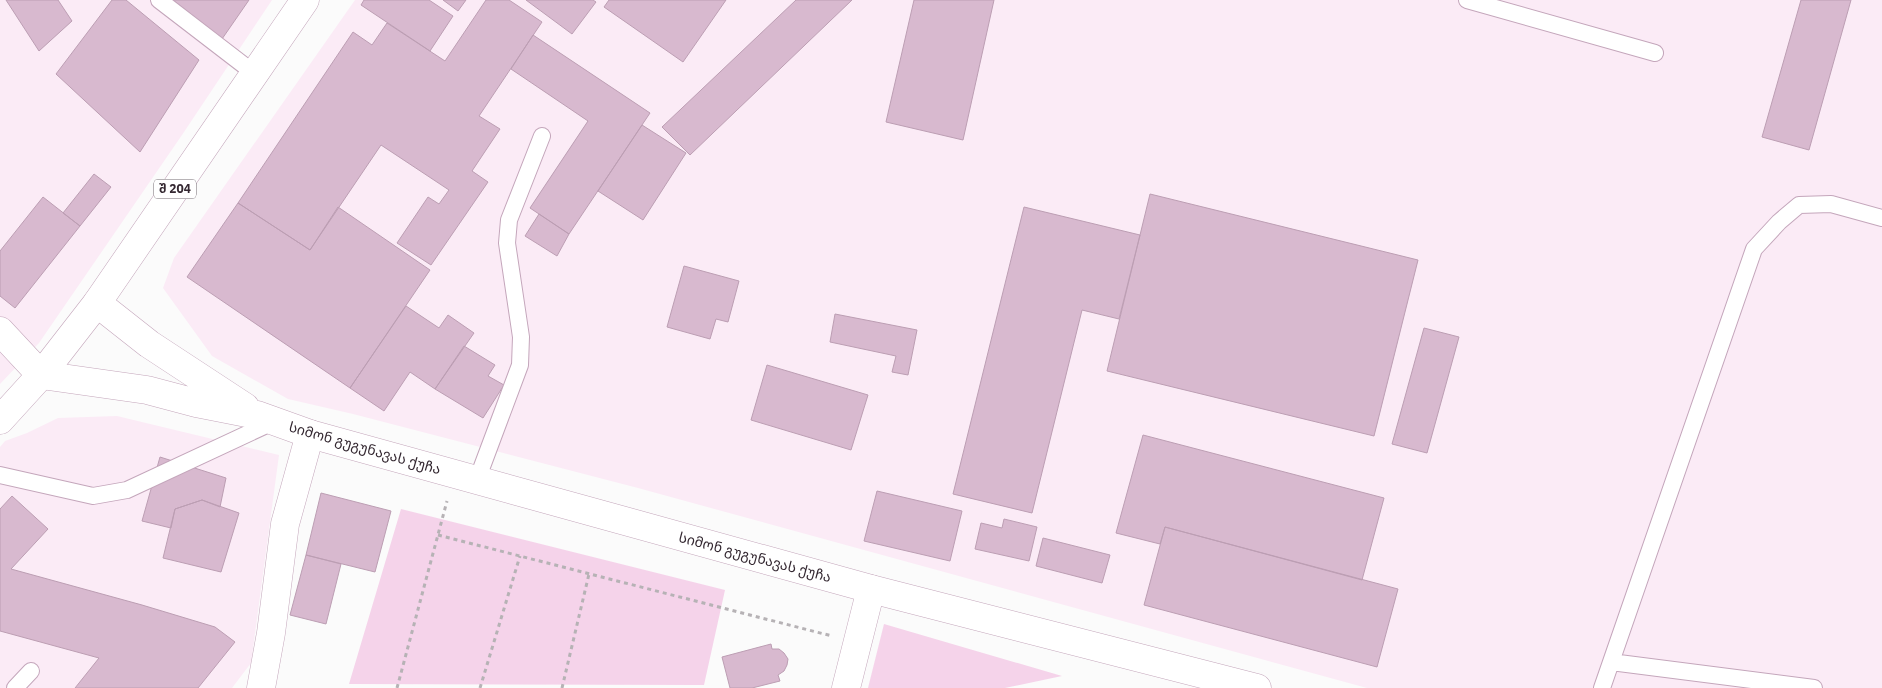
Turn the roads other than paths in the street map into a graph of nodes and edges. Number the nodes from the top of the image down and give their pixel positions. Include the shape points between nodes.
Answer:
1 (160, 0) edge
2 (305, 0) edge
3 (1467, 0) edge
4 (1655, 53) dead end
5 (254, 74) junction
6 (542, 136) dead end
7 (1882, 218) edge
8 (97, 302) junction
9 (0, 331) edge
10 (41, 375) junction
11 (266, 418) junction
12 (0, 420) edge
13 (310, 434) junction
14 (0, 474) edge
15 (465, 477) junction
16 (871, 589) junction
17 (1611, 662) junction
18 (31, 671) dead end
19 (15, 688) edge
20 (261, 688) edge
21 (846, 688) edge
22 (1256, 688) edge
23 (1602, 688) edge
24 (1814, 688) edge

1 - 5 lane
2 - 5 main road, შ 204
3 - 4 lane
5 - 8 main road, შ 204
6 - 15 lane via 508,228 507,243 521,337 520,365
7 - 17 lane via 1831,204 1799,205 1754,249
8 - 10 main road, შ 204
8 - 11 main road, სიმონ გუგუნავას ქუჩა via 149,344
9 - 10 main road
10 - 11 main road, სიმონ გუგუნავას ქუჩა via 147,390
10 - 12 main road, შ 204
11 - 13 main road, სიმონ გუგუნავას ქუჩა
11 - 14 lane via 128,490 93,496
13 - 15 main road, სიმონ გუგუნავას ქუჩა
13 - 20 main road via 285,524
15 - 16 main road, სიმონ გუგუნავას ქუჩა
16 - 21 main road
16 - 22 main road, სიმონ გუგუნავას ქუჩა
17 - 23 lane
17 - 24 lane
18 - 19 lane

